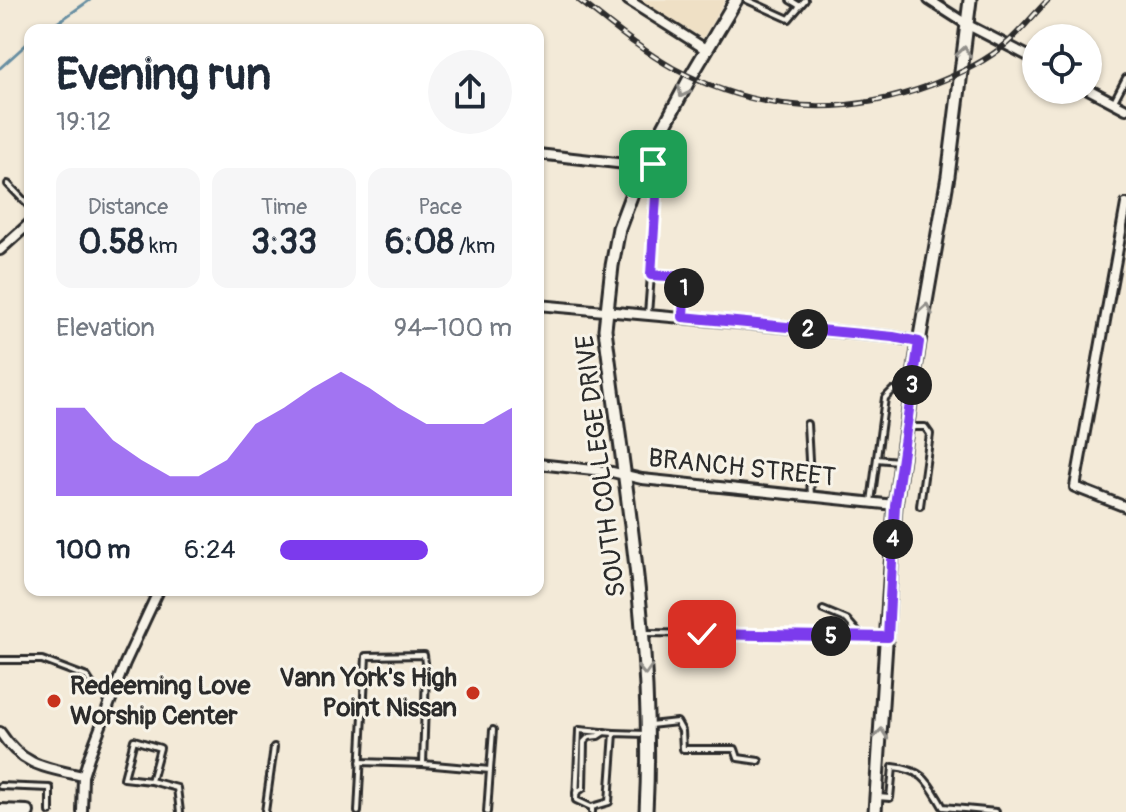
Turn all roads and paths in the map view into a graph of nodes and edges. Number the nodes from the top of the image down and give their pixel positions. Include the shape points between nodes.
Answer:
1 (628, 0) edge
2 (736, 0) edge
3 (747, 0) edge
4 (790, 0) edge
5 (805, 0) edge
6 (929, 0) edge
7 (970, 0) edge
8 (800, 6) junction
9 (968, 25) junction
10 (707, 50) junction
11 (1022, 53) edge
12 (1126, 78) edge
13 (1102, 96) edge
14 (1113, 102) junction
15 (1126, 109) edge
16 (544, 155) edge
17 (644, 163) junction
18 (8, 184) dead end
19 (24, 201) edge
20 (1126, 204) edge
21 (24, 228) edge
22 (0, 250) edge
23 (651, 275) junction
24 (544, 305) edge
25 (606, 310) junction
26 (648, 314) junction
27 (683, 317) junction
28 (919, 342) junction
29 (911, 392) junction
30 (807, 424) dead end
31 (905, 427) junction
32 (877, 459) junction
33 (901, 461) junction
34 (544, 465) edge
35 (623, 474) junction
36 (811, 496) junction
37 (871, 502) junction
38 (895, 505) junction
39 (920, 506) dead end
40 (1126, 507) edge
41 (156, 596) edge
42 (823, 610) dead end
43 (642, 633) junction
44 (861, 636) junction
45 (888, 637) junction
46 (0, 660) edge
47 (112, 697) junction
48 (493, 730) dead end
49 (648, 730) junction
50 (0, 732) edge
51 (604, 732) junction
52 (614, 733) junction
53 (274, 747) dead end
54 (759, 761) dead end
55 (360, 762) junction
56 (423, 764) junction
57 (490, 770) junction
58 (83, 776) junction
59 (151, 781) junction
60 (0, 786) edge
61 (576, 793) junction
62 (876, 796) junction
63 (592, 810) edge
64 (942, 810) edge
65 (0, 811) edge
66 (27, 812) edge
67 (50, 812) edge
68 (82, 812) edge
69 (180, 812) edge
70 (265, 812) edge
71 (358, 812) edge
72 (487, 812) edge
73 (646, 812) edge
74 (875, 812) edge
75 (996, 812) edge

1 - 10 street
2 - 10 main road, SOUTH COLLEGE DRIVE
3 - 8 lane via 789,19
4 - 8 lane
5 - 8 lane
6 - 9 street
7 - 9 main road
9 - 11 street
28 -> 9 main road
10 -> 17 main road, SOUTH COLLEGE DRIVE
12 - 14 lane
13 - 14 street
14 - 15 street
16 - 17 street
17 - 23 lane via 657,171
17 - 25 main road, SOUTH COLLEGE DRIVE via 619,228
18 - 19 lane
20 - 40 street via 1075,487
21 - 22 street
23 - 26 lane
23 - 27 lane via 685,277
24 - 25 street
25 - 26 street
25 - 35 main road, SOUTH COLLEGE DRIVE
26 - 27 street
27 - 28 street
28 - 29 main road
29 - 31 main road
29 - 32 lane via 893,390 885,398
30 - 36 lane
31 - 33 main road
31 - 39 lane via 925,427 930,434
32 - 33 lane
32 - 37 lane
33 - 38 main road
34 - 35 street, BRANCH STREET
35 - 36 street, BRANCH STREET
35 - 43 main road, SOUTH COLLEGE DRIVE
36 - 37 street, BRANCH STREET
37 - 38 street, BRANCH STREET
38 - 45 main road
41 - 47 street
42 - 44 lane via 847,620
43 - 44 lane
43 -> 49 main road, SOUTH COLLEGE DRIVE
44 - 45 lane
62 -> 45 main road
46 - 47 lane via 42,660 87,677 96,691
47 - 58 street
48 - 57 lane
49 - 52 lane
49 - 54 lane via 677,722 683,749 735,749 738,758
49 - 73 main road, SOUTH COLLEGE DRIVE
50 - 58 street via 15,753 33,763
51 - 52 lane
51 - 61 lane via 584,742 583,788
51 - 61 lane via 579,730
52 - 63 lane via 609,802
53 - 70 lane
55 - 56 lane
55 - 56 lane via 366,656 424,655
55 - 71 lane
56 - 57 lane
57 - 72 lane
58 - 68 street
59 - 59 lane via 124,778 134,740 160,748
59 - 69 lane via 177,788
60 - 67 lane via 50,788
61 - 63 lane via 576,800
62 - 64 lane via 890,798 893,767 909,769 926,778
62 - 74 main road
64 - 75 lane
65 - 66 main road

